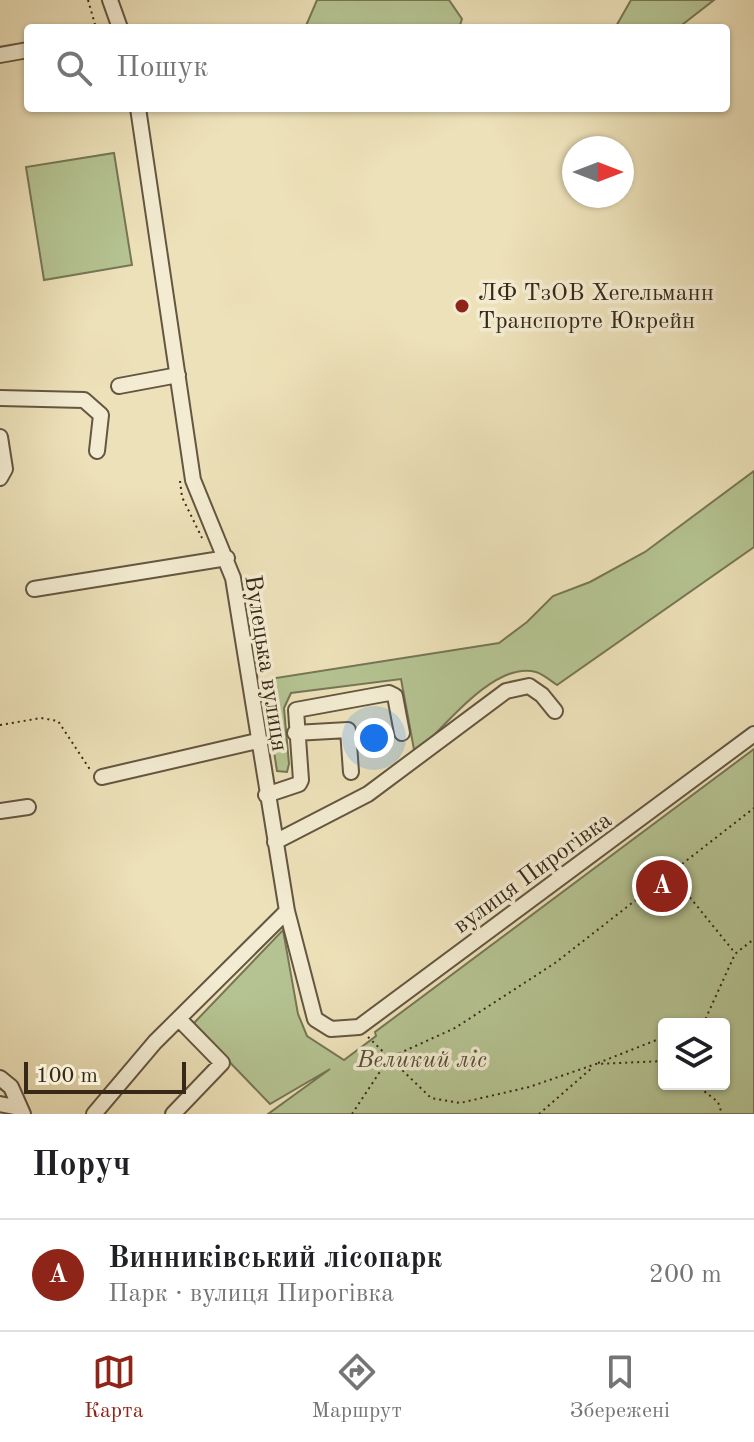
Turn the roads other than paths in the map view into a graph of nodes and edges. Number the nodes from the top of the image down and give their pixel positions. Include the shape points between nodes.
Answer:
1 (110, 0) edge
2 (119, 24) edge
3 (24, 51) edge
4 (0, 55) edge
5 (139, 112) edge
6 (178, 375) junction
7 (119, 386) dead end
8 (0, 398) edge
9 (0, 437) edge
10 (97, 451) dead end
11 (0, 478) edge
12 (223, 559) junction
13 (34, 589) dead end
14 (555, 711) dead end
15 (295, 733) junction
16 (402, 733) dead end
17 (754, 734) edge
18 (257, 741) junction
19 (351, 772) dead end
20 (100, 777) road end
21 (266, 795) junction
22 (28, 807) dead end
23 (0, 811) edge
24 (275, 842) junction
25 (287, 911) junction
26 (180, 1020) junction
27 (331, 1029) joint
28 (0, 1078) edge
29 (0, 1104) edge
30 (21, 1111) edge
31 (94, 1114) edge
32 (173, 1114) edge

1 - 2 street
3 - 4 street
5 - 6 street, Вулецька вулиця
6 - 7 street
6 - 12 street, Вулецька вулиця via 193,480
8 - 10 street via 84,400 101,415
9 - 11 street via 5,469
12 - 13 street
12 - 18 street, Вулецька вулиця
14 - 24 street via 529,686 506,691 368,794
15 - 16 street via 296,710 389,693 395,696
15 - 19 street via 348,730
15 - 21 street via 301,780
17 - 27 street, вулиця Пирогівка via 359,1027
18 - 20 street
18 - 21 street, Вулецька вулиця
21 - 24 street, Вулецька вулиця
22 - 23 street
24 - 25 street, Вулецька вулиця
25 - 26 street
25 - 27 street, Вулецька вулиця via 309,1005 315,1019
26 - 31 street
26 - 32 street via 222,1063
28 - 30 street via 11,1087
29 - 30 street

